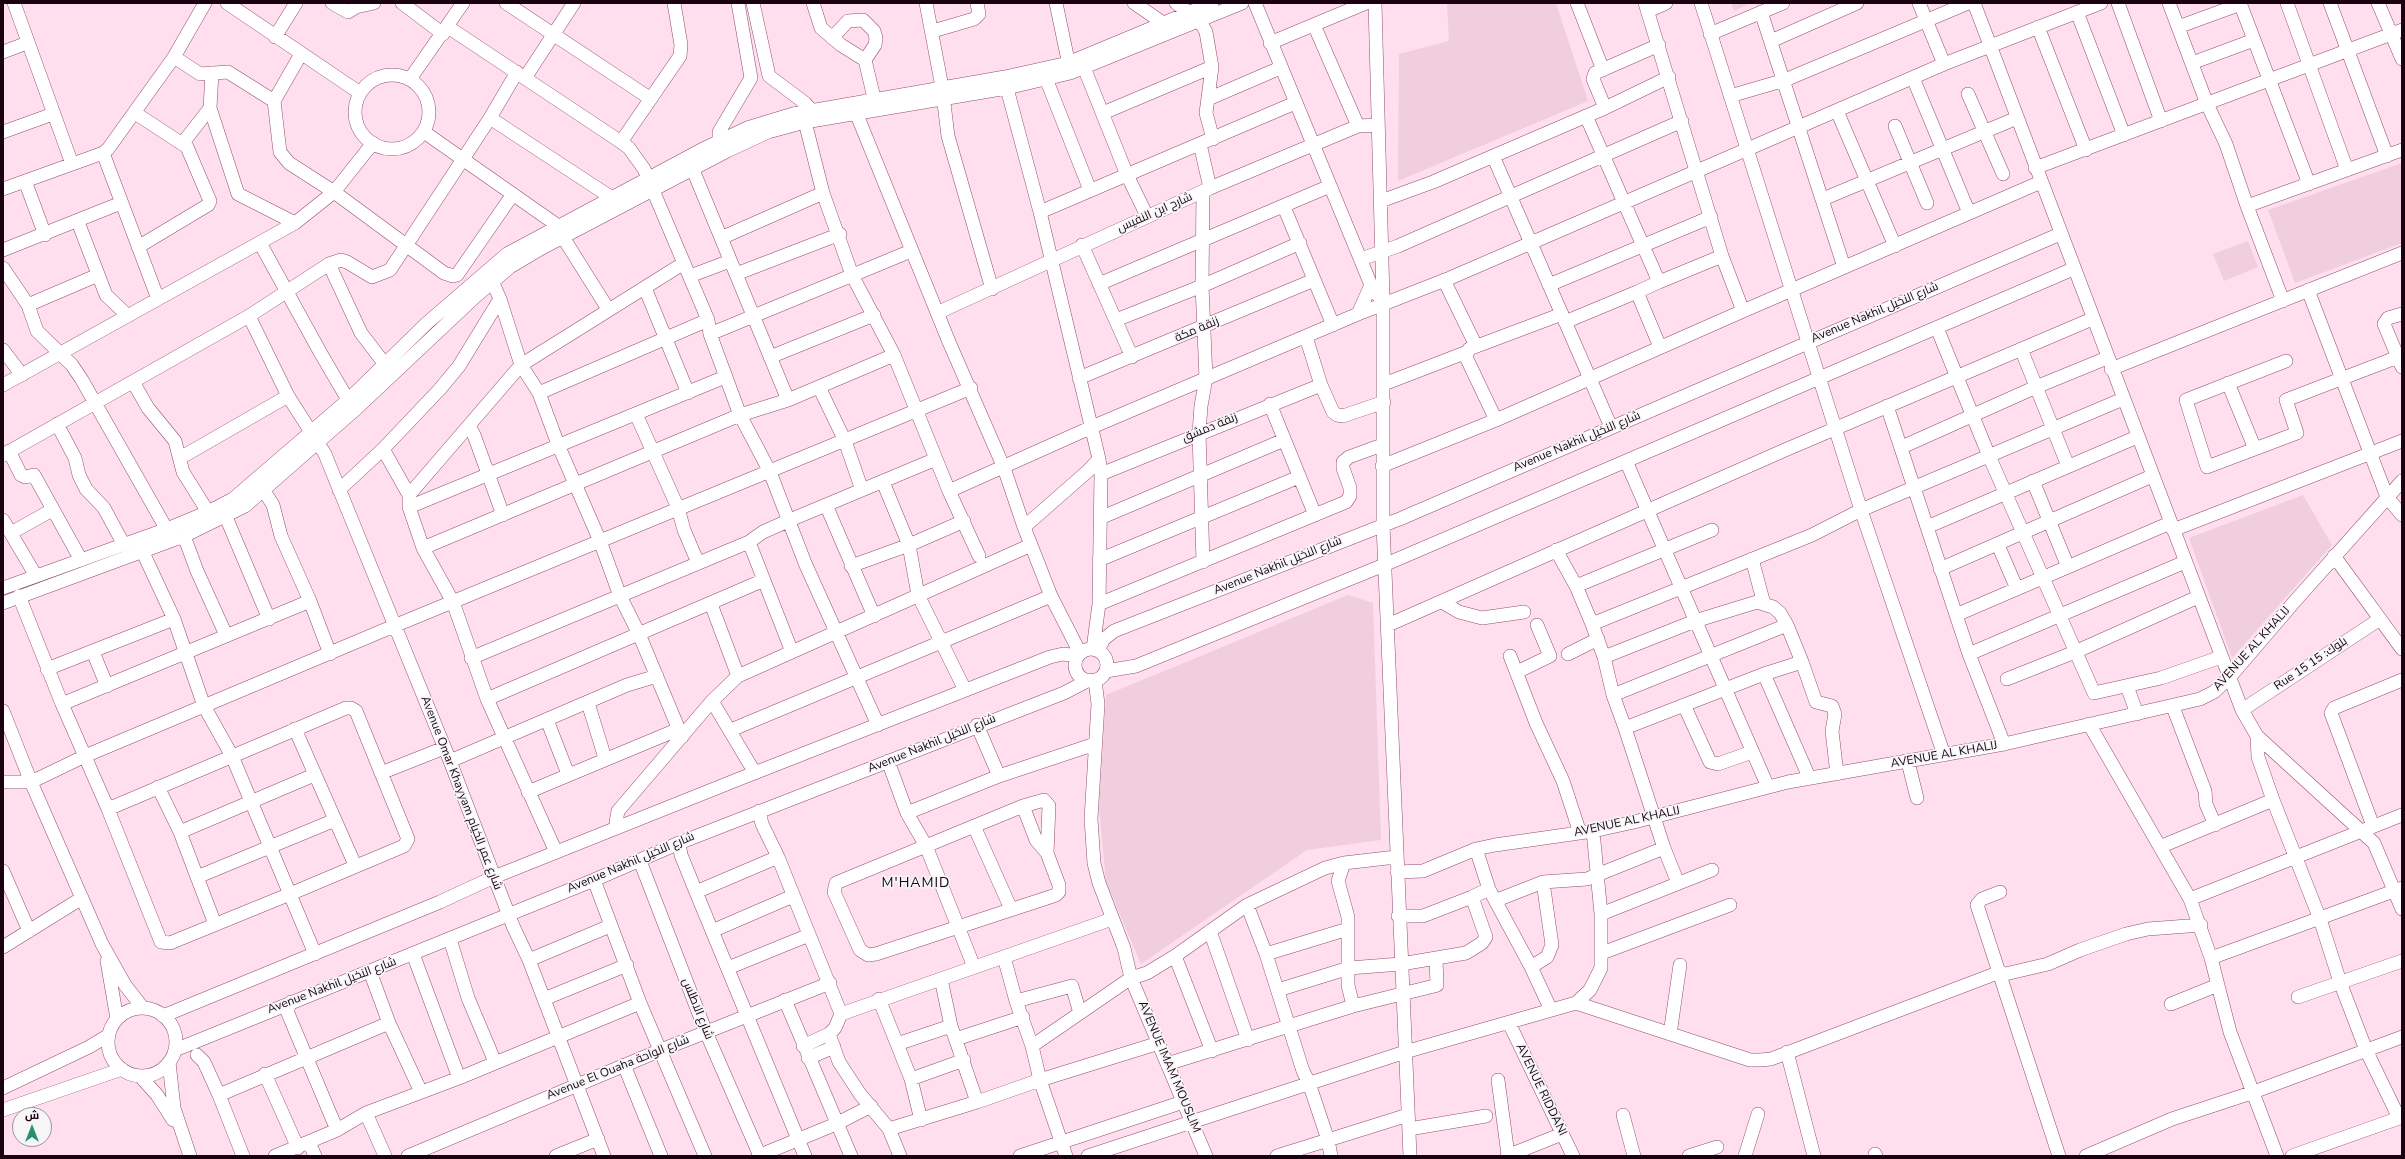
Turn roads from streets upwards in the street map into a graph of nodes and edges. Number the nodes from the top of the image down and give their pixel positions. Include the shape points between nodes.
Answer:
1 (14, 3) edge
2 (205, 3) edge
3 (227, 3) edge
4 (296, 3) edge
5 (332, 3) edge
6 (374, 3) edge
7 (402, 3) edge
8 (463, 3) edge
9 (506, 3) edge
10 (674, 3) edge
11 (738, 3) edge
12 (753, 3) edge
13 (813, 3) edge
14 (926, 3) edge
15 (977, 3) edge
16 (1056, 3) edge
17 (1134, 3) edge
18 (1176, 3) edge
19 (1212, 3) edge
20 (1242, 3) edge
21 (1255, 3) edge
22 (1366, 3) edge
23 (1375, 3) edge
24 (1577, 3) edge
25 (1666, 3) edge
26 (1701, 3) edge
27 (1783, 3) edge
28 (1857, 3) edge
29 (1919, 3) edge
30 (1968, 3) edge
31 (1974, 3) edge
32 (2101, 3) edge
33 (2118, 3) edge
34 (2169, 3) edge
35 (2287, 3) edge
36 (2330, 3) edge
37 (2378, 3) edge
38 (2240, 4) edge
39 (569, 5) edge
40 (1647, 7) edge
41 (1761, 12) junction
42 (2077, 12) junction
43 (1195, 16) junction
44 (1926, 21) junction
45 (1314, 25) junction
46 (1169, 27) junction
47 (2038, 27) junction
48 (2178, 27) junction
49 (446, 30) junction
50 (932, 31) junction
51 (2397, 32) edge
52 (1710, 34) junction
53 (553, 36) junction
54 (275, 37) junction
55 (832, 38) junction
56 (2254, 40) junction
57 (1771, 41) junction
58 (27, 43) junction
59 (1270, 43) junction
60 (1659, 45) junction
61 (1990, 46) junction
62 (2348, 51) junction
63 (3, 52) edge
64 (301, 54) junction
65 (174, 57) junction
66 (865, 60) junction
67 (2402, 60) edge
68 (2192, 62) junction
69 (1082, 63) junction
70 (1944, 64) junction
71 (2308, 66) junction
72 (1212, 67) junction
73 (1069, 68) junction
74 (1280, 68) junction
75 (1603, 70) junction
76 (212, 74) junction
77 (1044, 74) junction
78 (521, 75) junction
79 (769, 76) junction
80 (1669, 77) junction
81 (751, 78) junction
82 (1913, 78) junction
83 (410, 79) junction
84 (1785, 80) junction
85 (2270, 80) junction
86 (1006, 83) junction
87 (360, 93) junction
88 (943, 93) junction
89 (1968, 94) dead end
90 (1730, 96) junction
91 (874, 98) junction
92 (651, 99) junction
93 (1208, 99) junction
94 (274, 101) junction
95 (1295, 103) junction
96 (2207, 104) junction
97 (854, 107) junction
98 (210, 108) junction
99 (1605, 108) junction
100 (1837, 111) junction
101 (135, 113) junction
102 (1103, 113) junction
103 (52, 114) junction
104 (815, 114) junction
105 (1586, 116) junction
106 (490, 118) junction
107 (2017, 118) junction
108 (1682, 121) junction
109 (2162, 121) junction
110 (804, 122) junction
111 (1378, 125) junction
112 (1358, 126) junction
113 (1895, 126) dead end
114 (1798, 127) junction
115 (3, 132) edge
116 (424, 132) junction
117 (1983, 132) junction
118 (2124, 135) junction
119 (1213, 139) junction
120 (621, 142) junction
121 (373, 143) junction
122 (182, 144) junction
123 (1200, 144) junction
124 (1312, 145) junction
125 (723, 146) junction
126 (1747, 149) junction
127 (1943, 150) junction
128 (2086, 150) junction
129 (2402, 150) edge
130 (103, 154) junction
131 (1493, 156) junction
132 (1604, 156) junction
133 (2387, 156) junction
134 (462, 159) junction
135 (1910, 163) junction
136 (72, 164) junction
137 (2035, 168) junction
138 (693, 170) junction
139 (2347, 170) junction
140 (1698, 171) junction
141 (2003, 174) dead end
142 (1127, 175) junction
143 (25, 181) junction
144 (1866, 182) junction
145 (2041, 182) junction
146 (652, 184) junction
147 (2309, 184) junction
148 (1330, 186) junction
149 (3, 189) edge
150 (1090, 190) junction
151 (1206, 190) junction
152 (334, 192) junction
153 (823, 193) junction
154 (513, 194) junction
155 (1511, 196) junction
156 (611, 199) junction
157 (1822, 199) junction
158 (1381, 201) junction
159 (121, 203) junction
160 (1624, 203) junction
161 (1927, 203) dead end
162 (2247, 206) junction
163 (1284, 207) junction
164 (1040, 212) junction
165 (1969, 213) junction
166 (1147, 216) junction
167 (1711, 217) junction
168 (78, 222) junction
169 (295, 223) junction
170 (561, 232) junction
171 (840, 234) junction
172 (2060, 234) junction
173 (44, 235) junction
174 (721, 238) junction
175 (1202, 242) junction
176 (260, 243) junction
177 (1300, 243) junction
178 (1531, 243) junction
179 (1082, 245) junction
180 (1644, 245) junction
181 (407, 246) junction
182 (1895, 246) junction
183 (138, 247) junction
184 (3, 250) edge
185 (911, 251) junction
186 (1381, 251) junction
187 (2402, 252) edge
188 (1722, 256) junction
189 (1361, 259) junction
190 (730, 261) junction
191 (1052, 262) junction
192 (684, 263) junction
193 (329, 264) junction
194 (1844, 267) junction
195 (3, 268) edge
196 (2073, 269) junction
197 (736, 274) junction
198 (98, 275) junction
199 (852, 275) junction
200 (490, 276) junction
201 (690, 276) junction
202 (1314, 280) junction
203 (1444, 280) junction
204 (1659, 282) junction
205 (1099, 284) junction
206 (1371, 285) junction
207 (1549, 285) junction
208 (1202, 286) junction
209 (645, 288) junction
210 (992, 289) junction
211 (1791, 289) junction
212 (2308, 290) junction
213 (286, 292) junction
214 (1638, 292) junction
215 (158, 299) junction
216 (500, 299) junction
217 (2283, 301) junction
218 (1383, 302) junction
219 (28, 305) junction
220 (608, 309) junction
221 (1742, 311) junction
222 (937, 313) junction
223 (1358, 314) junction
224 (2402, 314) edge
225 (874, 315) junction
226 (128, 316) junction
227 (249, 316) junction
228 (753, 316) junction
229 (1563, 318) junction
230 (2092, 319) junction
231 (708, 320) junction
232 (1116, 320) junction
233 (1333, 325) junction
234 (1205, 327) junction
235 (1937, 328) junction
236 (710, 334) junction
237 (666, 337) junction
238 (1306, 337) junction
239 (1808, 342) junction
240 (1660, 347) junction
241 (2021, 348) junction
242 (1471, 349) junction
243 (3, 350) edge
244 (59, 354) junction
245 (894, 355) junction
246 (770, 357) junction
247 (1132, 357) junction
248 (2286, 362) dead end
249 (2400, 362) edge
250 (2109, 364) junction
251 (521, 365) junction
252 (389, 369) junction
253 (22, 375) junction
254 (725, 376) junction
255 (1589, 377) junction
256 (1956, 377) junction
257 (1079, 378) junction
258 (1206, 378) junction
259 (1819, 379) junction
260 (2341, 379) junction
261 (133, 382) junction
262 (2228, 383) junction
263 (1384, 384) junction
264 (1321, 385) junction
265 (3, 386) edge
266 (819, 386) junction
267 (2036, 387) junction
268 (970, 388) junction
269 (539, 393) junction
270 (688, 393) junction
271 (288, 396) junction
272 (2123, 399) junction
273 (788, 400) junction
274 (94, 402) junction
275 (1384, 402) junction
276 (353, 404) junction
277 (1270, 404) junction
278 (1887, 406) junction
279 (917, 410) junction
280 (636, 414) junction
281 (740, 415) junction
282 (1972, 416) junction
283 (1496, 420) junction
284 (57, 424) junction
285 (469, 426) junction
286 (1092, 427) junction
287 (1611, 427) junction
288 (2053, 427) junction
289 (1835, 428) junction
290 (1199, 433) junction
291 (314, 437) junction
292 (2137, 437) junction
293 (1284, 440) junction
294 (2402, 440) edge
295 (845, 441) junction
296 (1382, 445) junction
297 (559, 447) junction
298 (1902, 447) junction
299 (383, 449) junction
300 (2255, 449) junction
301 (653, 452) junction
302 (2371, 452) junction
303 (6, 453) edge
304 (1989, 456) junction
305 (180, 458) junction
306 (1099, 458) junction
307 (936, 459) junction
308 (1626, 461) junction
309 (1382, 466) junction
310 (2068, 466) junction
311 (1004, 468) junction
312 (770, 472) junction
313 (1101, 474) junction
314 (488, 476) junction
315 (1200, 476) junction
316 (2152, 476) junction
317 (1299, 477) junction
318 (2033, 481) junction
319 (2402, 481) edge
320 (883, 482) junction
321 (575, 486) junction
322 (1914, 488) junction
323 (338, 490) junction
324 (862, 490) junction
325 (264, 491) junction
326 (949, 491) junction
327 (2006, 493) junction
328 (2387, 497) junction
329 (409, 501) junction
330 (826, 505) junction
331 (678, 508) junction
332 (52, 510) junction
333 (1861, 510) junction
334 (1646, 511) junction
335 (208, 512) junction
336 (503, 515) junction
337 (2402, 515) edge
338 (1314, 516) junction
339 (226, 517) junction
340 (1100, 518) junction
341 (1201, 519) junction
342 (3, 520) edge
343 (790, 520) junction
344 (964, 521) junction
345 (2050, 522) junction
346 (1383, 525) junction
347 (2172, 526) junction
348 (1024, 527) junction
349 (1927, 527) junction
350 (1712, 530) dead end
351 (11, 533) junction
352 (2024, 534) junction
353 (175, 535) junction
354 (600, 541) junction
355 (750, 542) junction
356 (124, 545) junction
357 (909, 545) junction
358 (1031, 545) junction
359 (1998, 545) junction
360 (140, 546) junction
361 (423, 548) junction
362 (1556, 550) junction
363 (1663, 550) junction
364 (979, 556) dead end
365 (2334, 556) junction
366 (80, 560) junction
367 (1099, 560) junction
368 (1752, 560) junction
369 (1203, 562) junction
370 (2185, 562) junction
371 (698, 563) junction
372 (1384, 565) junction
373 (851, 566) junction
374 (2068, 567) junction
375 (1940, 569) junction
376 (36, 576) junction
377 (2042, 578) junction
378 (764, 580) junction
379 (1576, 586) junction
380 (1679, 587) junction
381 (3, 588) edge
382 (2018, 589) junction
383 (20, 596) junction
384 (620, 596) junction
385 (918, 596) junction
386 (1051, 596) junction
387 (2198, 597) junction
388 (310, 601) junction
389 (3, 602) edge
390 (453, 602) junction
391 (1442, 602) junction
392 (711, 604) junction
393 (1099, 604) junction
394 (1764, 604) junction
395 (1524, 612) dead end
396 (1956, 615) junction
397 (874, 616) junction
398 (2059, 617) junction
399 (2380, 618) junction
400 (174, 619) junction
401 (269, 619) junction
402 (1695, 621) junction
403 (1592, 624) junction
404 (1388, 625) junction
405 (1538, 625) dead end
406 (1788, 625) junction
407 (394, 626) junction
408 (1096, 630) junction
409 (837, 632) junction
410 (639, 634) junction
411 (1110, 634) junction
412 (226, 635) junction
413 (1598, 639) junction
414 (941, 643) junction
415 (1095, 649) junction
416 (2402, 649) edge
417 (93, 652) junction
418 (184, 652) junction
419 (792, 652) junction
420 (2075, 652) junction
421 (330, 654) junction
422 (1079, 654) junction
423 (1568, 654) dead end
424 (1969, 654) junction
425 (1510, 656) dead end
426 (1604, 657) junction
427 (1711, 657) junction
428 (2221, 657) junction
429 (471, 658) junction
430 (1802, 662) junction
431 (48, 669) junction
432 (1106, 671) junction
433 (1517, 672) junction
434 (1764, 674) junction
435 (657, 676) junction
436 (738, 676) junction
437 (855, 677) junction
438 (2229, 678) junction
439 (2007, 679) dead end
440 (1092, 680) junction
441 (2401, 684) edge
442 (107, 686) junction
443 (2127, 686) junction
444 (965, 690) junction
445 (1725, 690) junction
446 (1613, 695) junction
447 (487, 699) junction
448 (712, 701) junction
449 (588, 703) junction
450 (62, 704) junction
451 (1684, 705) junction
452 (204, 706) junction
453 (2173, 707) junction
454 (2242, 710) junction
455 (3, 711) edge
456 (2137, 714) junction
457 (547, 720) junction
458 (2089, 724) junction
459 (878, 725) junction
460 (977, 725) junction
461 (1625, 728) junction
462 (295, 729) junction
463 (731, 730) junction
464 (681, 733) junction
465 (2257, 736) junction
466 (505, 737) junction
467 (1095, 744) junction
468 (2004, 744) junction
469 (444, 748) junction
470 (1752, 752) junction
471 (1944, 755) junction
472 (85, 756) junction
473 (232, 756) junction
474 (605, 758) junction
475 (450, 761) junction
476 (888, 761) junction
477 (1908, 762) junction
478 (380, 773) junction
479 (755, 773) junction
480 (568, 774) junction
481 (1837, 774) junction
482 (314, 775) junction
483 (999, 776) junction
484 (1809, 777) junction
485 (3, 782) edge
486 (31, 782) junction
487 (158, 787) junction
488 (1768, 787) junction
489 (528, 792) junction
490 (1917, 798) dead end
491 (2272, 800) junction
492 (251, 802) junction
493 (1023, 806) junction
494 (108, 809) junction
495 (759, 812) junction
496 (907, 813) junction
497 (2402, 815) edge
498 (1654, 817) junction
499 (335, 820) junction
500 (2215, 825) junction
501 (620, 826) junction
502 (974, 826) junction
503 (2373, 826) junction
504 (2359, 831) junction
505 (180, 832) junction
506 (1587, 832) junction
507 (679, 843) junction
508 (926, 846) junction
509 (2162, 846) junction
510 (270, 847) junction
511 (1664, 848) junction
512 (1476, 849) junction
513 (556, 852) junction
514 (1047, 853) junction
515 (2296, 855) junction
516 (778, 857) junction
517 (1396, 857) junction
518 (640, 861) junction
519 (1344, 863) junction
520 (355, 865) junction
521 (1712, 870) dead end
522 (3, 871) edge
523 (1397, 872) junction
524 (1598, 875) junction
525 (197, 877) junction
526 (494, 877) junction
527 (594, 880) junction
528 (1543, 882) junction
529 (1678, 883) junction
530 (1489, 888) junction
531 (2399, 890) edge
532 (7, 891) edge
533 (696, 892) junction
534 (2000, 892) dead end
535 (290, 894) junction
536 (793, 896) junction
537 (1472, 897) junction
538 (82, 898) junction
539 (2190, 898) junction
540 (1497, 900) junction
541 (1247, 905) junction
542 (1730, 905) dead end
543 (1011, 909) junction
544 (2402, 909) edge
545 (1601, 914) junction
546 (509, 915) junction
547 (1398, 916) junction
548 (1112, 919) junction
549 (2320, 919) junction
550 (215, 924) junction
551 (2201, 925) junction
552 (610, 926) junction
553 (959, 926) junction
554 (1348, 929) junction
555 (29, 931) junction
556 (712, 931) junction
557 (1210, 931) junction
558 (809, 934) junction
559 (450, 939) junction
560 (102, 944) junction
561 (3, 947) edge
562 (1602, 953) junction
563 (315, 954) junction
564 (413, 954) junction
565 (1266, 954) junction
566 (1175, 956) junction
567 (1004, 957) junction
568 (2211, 958) junction
569 (1436, 959) junction
570 (529, 960) junction
571 (2402, 961) edge
572 (1401, 964) junction
573 (627, 965) junction
574 (1680, 965) dead end
575 (974, 967) junction
576 (1531, 967) junction
577 (728, 968) junction
578 (1349, 968) junction
579 (372, 970) junction
580 (2000, 973) junction
581 (1131, 978) junction
582 (941, 979) junction
583 (2340, 982) junction
584 (830, 983) junction
585 (2218, 985) junction
586 (1278, 990) junction
587 (1401, 992) junction
588 (2298, 997) dead end
589 (544, 999) junction
590 (880, 999) junction
591 (785, 1000) junction
592 (1016, 1001) junction
593 (291, 1002) junction
594 (640, 1003) junction
595 (1576, 1003) junction
596 (2171, 1004) dead end
597 (1353, 1006) junction
598 (143, 1008) junction
599 (1551, 1010) junction
600 (1080, 1013) junction
601 (841, 1014) junction
602 (747, 1015) junction
603 (163, 1016) junction
604 (1023, 1017) junction
605 (117, 1019) junction
606 (389, 1023) junction
607 (1509, 1023) junction
608 (1289, 1027) junction
609 (706, 1032) junction
610 (954, 1032) junction
611 (829, 1034) junction
612 (1670, 1034) junction
613 (109, 1035) junction
614 (2402, 1037) edge
615 (559, 1038) junction
616 (1248, 1040) junction
617 (1159, 1043) junction
618 (897, 1044) junction
619 (1032, 1046) junction
620 (834, 1047) junction
621 (175, 1050) junction
622 (661, 1050) junction
623 (2366, 1050) junction
624 (1212, 1051) junction
625 (806, 1052) junction
626 (1405, 1052) junction
627 (1787, 1052) junction
628 (197, 1055) dead end
629 (308, 1057) junction
630 (964, 1060) junction
631 (169, 1062) junction
632 (495, 1062) junction
633 (1167, 1064) junction
634 (624, 1065) junction
635 (122, 1069) junction
636 (265, 1074) junction
637 (140, 1076) junction
638 (459, 1078) junction
639 (911, 1078) junction
640 (1040, 1080) junction
641 (1498, 1080) dead end
642 (1309, 1083) junction
643 (577, 1085) junction
644 (3, 1088) edge
645 (421, 1092) junction
646 (2251, 1093) junction
647 (219, 1095) junction
648 (977, 1102) junction
649 (1183, 1102) junction
650 (871, 1106) junction
651 (3, 1110) edge
652 (366, 1113) junction
653 (1758, 1114) dead end
654 (1408, 1115) junction
655 (1623, 1115) dead end
656 (1486, 1116) dead end
657 (2400, 1117) edge
658 (922, 1120) junction
659 (1192, 1123) junction
660 (836, 1124) junction
661 (889, 1129) junction
662 (1409, 1129) junction
663 (337, 1130) junction
664 (1562, 1134) junction
665 (184, 1138) junction
666 (598, 1139) junction
667 (798, 1139) junction
668 (1328, 1140) junction
669 (1062, 1142) junction
670 (303, 1145) junction
671 (1717, 1147) dead end
672 (190, 1156) edge
673 (242, 1156) edge
674 (275, 1156) edge
675 (315, 1156) edge
676 (384, 1156) edge
677 (408, 1156) edge
678 (556, 1156) edge
679 (604, 1156) edge
680 (661, 1156) edge
681 (705, 1156) edge
682 (759, 1156) edge
683 (806, 1156) edge
684 (851, 1156) edge
685 (900, 1156) edge
686 (1020, 1156) edge
687 (1066, 1156) edge
688 (1088, 1156) edge
689 (1206, 1156) edge
690 (1277, 1156) edge
691 (1331, 1156) edge
692 (1410, 1156) edge
693 (1507, 1156) edge
694 (1573, 1156) edge
695 (1634, 1156) edge
696 (1689, 1156) edge
697 (1745, 1156) edge
698 (1814, 1156) edge
699 (2059, 1156) edge
700 (2086, 1156) edge
701 (2277, 1156) edge
702 (2292, 1156) edge

1 - 58 street
2 - 65 street
3 - 54 street
4 - 54 street
5 - 6 street via 348,12 356,7
7 - 49 street
8 - 49 street
9 - 53 street
10 - 92 street via 681,45 680,56
11 - 81 street
12 - 79 street
13 - 55 street via 818,22
14 - 50 street
15 - 50 street via 979,14 974,19
16 - 73 street
17 - 46 street
18 - 43 street
19 - 43 street
20 - 43 street
21 - 59 street
22 - 45 street
23 - 111 street
24 - 75 street
25 - 40 street
26 - 52 street
27 - 41 street
28 - 57 street
29 - 44 street
30 - 44 street
31 - 61 street
32 - 42 street
33 - 109 street
34 - 48 street
35 - 71 street
36 - 62 street
37 - 51 street
38 - 48 street
38 - 56 street
39 - 53 street
40 - 60 street
41 - 52 street
41 - 57 street
42 - 47 street
42 - 118 street
43 - 46 street
43 - 72 street via 1206,32
44 - 70 street
44 - 84 street
45 - 59 street
45 - 112 street
46 - 69 street
47 - 61 street
47 - 128 street
48 - 68 street
49 - 78 street
49 - 83 street
50 - 88 street
51 - 62 street
51 - 67 street
52 - 90 street
53 - 78 street
53 - 92 street
54 - 64 street
55 - 66 street
55 - 66 street via 848,21 864,20 874,31 876,38 875,45
56 - 68 street
56 - 85 street
57 - 84 street
58 - 63 street
58 - 103 street
59 - 74 street
60 - 75 street
60 - 80 street
61 - 70 street
61 - 107 street
62 - 71 street
62 - 133 street
64 - 87 street
64 - 94 street
65 - 76 street via 200,74
65 - 101 street
66 - 91 street
68 - 96 street
69 - 73 street
69 - 102 street
70 - 82 street
71 - 85 street
71 - 139 street
72 - 93 street
72 - 102 street
73 - 77 street
74 - 93 street
74 - 95 street
75 - 99 street via 1595,74 1593,79
76 - 94 street via 228,72
76 - 98 street
77 - 86 street
77 - 150 street
78 - 106 street
78 - 120 street
79 - 81 street
79 - 104 street
80 - 99 street
80 - 108 street
81 - 125 street via 723,122 719,132
82 - 100 street
82 - 127 street
83 - 87 street via 389,75 378,78
83 - 116 street via 421,88 428,99 429,122
84 - 90 street
84 - 114 street
85 - 96 street
85 - 147 street
86 - 88 street
86 - 164 street
87 - 121 street via 356,104 357,127 364,137
88 - 91 street
88 - 97 street
88 - 210 street via 948,136
89 - 117 street
90 - 126 street
91 - 97 street
92 - 120 street
93 - 119 street via 1206,121
94 - 152 street via 280,152 289,163
95 - 119 street
95 - 124 street
96 - 109 street
96 - 162 street via 2228,150
97 - 104 street
97 - 185 street
98 - 122 street
98 - 169 street via 238,194
99 - 105 street
100 - 114 street
100 - 144 street
101 - 122 street
101 - 130 street
102 - 142 street
103 - 115 street
103 - 136 street
104 - 110 street
104 - 125 street via 772,119
105 - 131 street
105 - 132 street
106 - 134 street
106 - 156 street
107 - 117 street
107 - 137 street
108 - 132 street
108 - 140 street
109 - 118 street
110 - 125 street
110 - 153 street
111 - 112 street, شارح ابن النفيس
111 - 158 street
112 - 124 street, شارح ابن النفيس
113 - 135 street
114 - 126 street
114 - 157 street
116 - 121 street via 411,144 395,150 384,149
116 - 134 street
117 - 127 street
117 - 141 street
118 - 128 street
119 - 123 street
120 - 146 street via 636,157
121 - 152 street
122 - 183 street via 191,152 210,201 208,205
123 - 142 street
123 - 151 street
124 - 148 street
124 - 151 street, شارح ابن النفيس
125 - 138 street
125 - 146 street
126 - 140 street
126 - 211 street
127 - 135 street
127 - 165 street
128 - 137 street
129 - 133 street
130 - 136 street
130 - 159 street
131 - 155 street
131 - 158 street via 1400,196
132 - 155 street
132 - 160 street
133 - 139 street
134 - 154 street
134 - 181 street
135 - 144 street
135 - 161 street
136 - 143 street
137 - 145 street
138 - 146 street
138 - 174 street
139 - 147 street
140 - 160 street
140 - 167 street
142 - 150 street
142 - 166 street
143 - 149 street
143 - 173 street
144 - 157 street
144 - 182 street
145 - 165 street
145 - 172 street
146 - 156 street
146 - 170 street
146 - 192 street
147 - 162 street
148 - 163 street
148 - 189 street
150 - 164 street
151 - 166 street, شارح ابن النفيس
151 - 175 street
152 - 169 street
152 - 181 street
153 - 171 street
153 - 174 street
154 - 170 street via 543,214
154 - 181 street via 457,275 444,273
155 - 178 street
155 - 186 street
156 - 170 street
157 - 194 street
158 - 186 street
159 - 168 street
159 - 183 street
160 - 178 street
160 - 180 street
162 - 217 street
163 - 175 street
163 - 177 street
164 - 191 street
165 - 182 street
166 - 179 street, شارح ابن النفيس
167 - 180 street
167 - 188 street
168 - 173 street
168 - 198 street
169 - 176 street
170 - 200 street via 507,254
170 - 220 street
171 - 197 street
171 - 199 street
172 - 196 street
172 - 239 street, Avenue Nakhil شارع النخيل
173 - 184 street
174 - 190 street
175 - 205 street
175 - 208 street
176 - 213 street
176 - 215 street
177 - 202 street
177 - 208 street
178 - 203 street
178 - 207 street
179 - 191 street, شارح ابن النفيس
179 - 205 street
180 - 204 street
180 - 207 street
181 - 193 street via 390,270 377,276 365,274 341,260
182 - 194 street
183 - 215 street
185 - 199 street
185 - 222 street
186 - 189 street
186 - 218 street
187 - 212 street
188 - 204 street
188 - 221 street
189 - 206 street
190 - 197 street
190 - 201 street
191 - 210 street, شارح ابن النفيس
191 - 257 street
192 - 201 street
192 - 209 street
193 - 213 street
193 - 252 street via 361,333
194 - 211 street
195 - 219 street
196 - 230 street
196 - 235 street
197 - 228 street
198 - 219 street
198 - 226 street via 106,295
199 - 225 street
199 - 228 street
200 - 216 street
200 - 252 street
201 - 231 street
202 - 233 street
202 - 234 street, زنقة مكة
203 - 218 street
203 - 242 street
204 - 214 street
205 - 232 street
206 - 218 street
206 - 223 street
207 - 229 street
208 - 232 street
208 - 234 street
209 - 220 street
209 - 237 street
210 - 222 street, شارح ابن النفيس
211 - 221 street
211 - 239 street
212 - 217 street
212 - 260 street
213 - 227 street
213 - 276 street
214 - 229 street
214 - 240 street
215 - 226 street
216 - 251 street
216 - 299 street via 459,366
217 - 250 street
218 - 223 street
218 - 263 street
219 - 244 street via 37,331
220 - 251 street
221 - 240 street
222 - 268 street
223 - 233 street
224 - 249 street via 2388,318 2384,324
225 - 245 street
225 - 246 street
226 - 244 street
227 - 261 street
227 - 271 street, Avenue Omar Khayyam شارع عمر الخيام
228 - 236 street
228 - 246 street
229 - 242 street
229 - 255 street
230 - 241 street
230 - 250 street
231 - 236 street
231 - 237 street
232 - 247 street
233 - 238 street
234 - 247 street, زنقة مكة
234 - 258 street
235 - 256 street
235 - 259 street
236 - 254 street
237 - 269 street
237 - 270 street
238 - 258 street
238 - 264 street
239 - 259 street
239 - 287 street, Avenue Nakhil شارع النخيل
240 - 255 street
241 - 256 street
241 - 267 street
242 - 263 street
242 - 283 street via 1466,357
243 - 253 street
244 - 253 street
244 - 274 street via 72,365
245 - 266 street
245 - 279 street
246 - 273 street
247 - 257 street, زنقة مكة
248 - 262 street
249 - 260 street
250 - 267 street
250 - 272 street
251 - 269 street
251 - 285 street
252 - 276 street
253 - 265 street
254 - 270 street
254 - 281 street
255 - 283 street
255 - 287 street
256 - 278 street
256 - 282 street
257 - 286 street
258 - 286 street
258 - 290 street
259 - 289 street
259 - 308 street
260 - 300 street via 2286,400 2298,433
260 - 302 street
261 - 274 street
261 - 305 street via 148,408 175,442
262 - 300 street
262 - 300 street via 2186,400 2207,466
263 - 275 street
264 - 275 street via 1329,406 1337,416 1355,413
264 - 277 street, زنقة دمشق
266 - 273 street
266 - 295 street
267 - 282 street
267 - 288 street
268 - 279 street
268 - 311 street
269 - 297 street
270 - 280 street
271 - 291 street, Avenue Omar Khayyam شارع عمر الخيام
271 - 305 street
272 - 288 street
272 - 292 street
273 - 281 street
274 - 284 street
274 - 353 street
275 - 296 street
276 - 291 street
277 - 290 street, زنقة دمشق
277 - 293 street
278 - 289 street
278 - 298 street
279 - 295 street
279 - 307 street
280 - 297 street
280 - 301 street
281 - 301 street
281 - 312 street
282 - 298 street
282 - 304 street
283 - 309 street
284 - 303 street
284 - 356 street via 76,458 79,475 86,489 104,508
285 - 314 street
285 - 329 street
286 - 306 street
286 - 311 street
287 - 346 street, Avenue Nakhil شارع النخيل
288 - 304 street
288 - 310 street
289 - 333 street
289 - 334 street
290 - 313 street, زنقة دمشق
290 - 315 street
291 - 323 street, Avenue Omar Khayyam شارع عمر الخيام via 325,454
291 - 325 street
291 - 335 street via 243,491
292 - 310 street
292 - 316 street
293 - 315 street
293 - 317 street
294 - 302 street
295 - 312 street
295 - 324 street
296 - 309 street
296 - 338 street via 1349,456 1343,468 1350,496 1346,502
297 - 314 street
297 - 321 street
298 - 322 street
299 - 323 street
299 - 329 street
301 - 321 street
301 - 331 street
302 - 328 street
302 - 347 street
303 - 332 street via 21,475 34,475
304 - 322 street
304 - 327 street
305 - 335 street via 183,472
306 - 313 street
306 - 348 street via 1088,471
307 - 320 street
307 - 326 street
308 - 334 street
308 - 372 street
309 - 346 street
310 - 318 street
311 - 326 street
311 - 348 street
312 - 331 street
312 - 343 street
313 - 340 street
314 - 329 street
314 - 336 street
315 - 340 street
315 - 341 street
316 - 345 street
316 - 347 street
317 - 338 street
317 - 341 street
318 - 327 street
318 - 345 street
319 - 328 street, AVENUE AL KHALIJ
320 - 324 street
320 - 357 street
321 - 336 street
321 - 354 street
322 - 333 street
322 - 349 street
323 - 407 street, Avenue Omar Khayyam شارع عمر الخيام
324 - 330 street
325 - 339 street
325 - 388 street via 273,505 281,536
326 - 344 street
327 - 349 street
327 - 352 street
328 - 337 street
328 - 365 street, AVENUE AL KHALIJ
329 - 361 street
330 - 343 street
330 - 373 street
331 - 354 street
331 - 371 street
332 - 351 street
332 - 366 street
333 - 368 street via 1812,535
333 - 471 street
334 - 362 street
334 - 363 street
335 - 353 street
336 - 361 street
338 - 369 street
339 - 353 street
339 - 401 street
340 - 367 street
341 - 367 street
341 - 369 street
342 - 351 street
343 - 355 street
343 - 409 street via 805,563
344 - 357 street
344 - 364 street
345 - 352 street
345 - 374 street
346 - 372 street
346 - 411 street, Avenue Nakhil شارع النخيل
347 - 370 street
347 - 374 street
348 - 358 street
349 - 375 street
350 - 363 street
351 - 376 street
352 - 359 street
352 - 377 street
353 - 360 street
353 - 412 street via 197,571
354 - 384 street
354 - 390 street
355 - 371 street
355 - 378 street
356 - 360 street
356 - 366 street
357 - 373 street
357 - 385 street
358 - 385 street
358 - 386 street
359 - 375 street
359 - 382 street
360 - 383 street
360 - 400 street
361 - 390 street
362 - 379 street
362 - 391 street
363 - 379 street
363 - 380 street
365 - 399 street
365 - 438 street, AVENUE AL KHALIJ
366 - 376 street
367 - 393 street
368 - 380 street
368 - 394 street
369 - 393 street
370 - 387 street
370 - 398 street
371 - 384 street
372 - 404 street
372 - 432 street via 1136,666
373 - 397 street
374 - 377 street
375 - 396 street
376 - 381 street
377 - 382 street
377 - 398 street
378 - 392 street
378 - 419 street
379 - 403 street
380 - 402 street
380 - 403 street
382 - 396 street
383 - 389 street
383 - 431 street
384 - 410 street
384 - 429 street
385 - 397 street
385 - 414 street
386 - 414 street
386 - 422 street
387 - 420 street
387 - 428 street
388 - 401 street
388 - 421 street
390 - 407 street
390 - 429 street
391 - 395 street via 1459,612 1482,618
391 - 404 street
392 - 410 street
392 - 436 street
393 - 408 street
394 - 402 street via 1746,604
394 - 406 street via 1780,613
396 - 424 street
397 - 409 street
398 - 420 street
398 - 424 street
399 - 416 street
399 - 454 street, Rue 15 بلوك: 15
400 - 417 street
400 - 418 street
401 - 412 street
402 - 426 street
402 - 427 street
403 - 413 street
404 - 517 street
405 - 433 street via 1550,656
406 - 427 street
406 - 430 street
407 - 421 street
407 - 469 street, Avenue Omar Khayyam شارع عمر الخيام
408 - 411 street via 1101,634
408 - 415 street
409 - 419 street
409 - 437 street
410 - 435 street
410 - 447 street
411 - 415 street
412 - 418 street
413 - 423 street
413 - 426 street
414 - 437 street
414 - 444 street
415 - 422 street
415 - 432 street via 1106,659
417 - 431 street
417 - 442 street
418 - 442 street
418 - 452 street
419 - 436 street
420 - 439 street
420 - 443 street via 2094,693
421 - 452 street
422 - 440 street via 1076,669 1082,678
422 - 444 street via 1050,657
424 - 468 street
425 - 433 street
426 - 446 street
427 - 445 street
427 - 446 street
428 - 438 street
428 - 443 street via 2168,676
429 - 447 street
430 - 434 street
430 - 481 street via 1816,702 1832,706 1835,714 1832,731
431 - 450 street
432 - 440 street
433 - 506 street via 1536,723
434 - 445 street
434 - 484 street
435 - 449 street
435 - 464 street
436 - 448 street
437 - 459 street
437 - 463 street
438 - 453 street, AVENUE AL KHALIJ via 2214,692
438 - 454 street
440 - 460 street, Avenue Nakhil شارع النخيل
440 - 467 street, AVENUE IMAM MOUSLIM via 1098,704
441 - 503 street via 2334,708 2331,713
442 - 450 street
443 - 456 street
444 - 459 street
445 - 451 street
445 - 470 street
446 - 461 street
447 - 466 street
448 - 463 street
448 - 464 street
449 - 457 street
449 - 474 street
450 - 472 street
451 - 461 street
451 - 470 street via 1710,762 1718,764
452 - 472 street
452 - 473 street
453 - 456 street, AVENUE AL KHALIJ
453 - 500 street via 2205,790 2206,804
454 - 465 street
455 - 486 street
456 - 458 street, AVENUE AL KHALIJ
457 - 466 street
457 - 480 street
458 - 468 street, AVENUE AL KHALIJ
458 - 509 street
459 - 479 street
460 - 476 street, Avenue Nakhil شارع النخيل
460 - 483 street
461 - 498 street
462 - 473 street
462 - 478 street via 351,708 356,712
462 - 482 street
463 - 479 street
464 - 474 street
464 - 501 street via 618,812 616,822
465 - 491 street via 2258,757
465 - 504 street
466 - 475 street
466 - 489 street
467 - 483 street
467 - 548 street, AVENUE IMAM MOUSLIM via 1091,796 1092,838 1099,883
468 - 471 street, AVENUE AL KHALIJ
469 - 475 street, Avenue Omar Khayyam شارع عمر الخيام
469 - 478 street
470 - 488 street
471 - 477 street, AVENUE AL KHALIJ
472 - 486 street
472 - 494 street
473 - 487 street
473 - 492 street
474 - 480 street
475 - 526 street, Avenue Omar Khayyam شارع عمر الخيام
476 - 495 street, Avenue Nakhil شارع النخيل
476 - 496 street
477 - 481 street, AVENUE AL KHALIJ
477 - 490 street
478 - 520 street via 408,839 404,846
479 - 501 street
480 - 489 street
481 - 484 street, AVENUE AL KHALIJ
482 - 492 street
482 - 499 street
483 - 496 street
484 - 488 street, AVENUE AL KHALIJ
485 - 486 street
486 - 538 street
487 - 494 street
487 - 505 street
488 - 498 street, AVENUE AL KHALIJ
489 - 513 street
491 - 500 street
491 - 515 street
492 - 505 street
492 - 510 street
493 - 502 street
493 - 514 street via 1036,840
493 - 514 street via 1038,801 1047,802
494 - 550 street via 161,942 170,943
495 - 507 street, Avenue Nakhil شارع النخيل
495 - 516 street
496 - 508 street
497 - 503 street
498 - 506 street, AVENUE AL KHALIJ
498 - 511 street
499 - 510 street
499 - 520 street
500 - 509 street
501 - 513 street
502 - 508 street
502 - 543 street
503 - 504 street
504 - 515 street
504 - 531 street via 2378,850
505 - 525 street
506 - 512 street, AVENUE AL KHALIJ
506 - 524 street
507 - 518 street, Avenue Nakhil شارع النخيل
507 - 533 street via 681,855
508 - 553 street
508 - 553 street via 841,880 834,887 834,892 860,950 868,955
509 - 539 street
510 - 525 street
510 - 535 street
511 - 524 street
511 - 529 street
512 - 523 street, AVENUE AL KHALIJ via 1424,870
512 - 530 street
513 - 526 street
514 - 543 street via 1059,885 1059,892
515 - 539 street
515 - 549 street
516 - 533 street
516 - 536 street
517 - 519 street
517 - 523 street
518 - 527 street, Avenue Nakhil شارع النخيل
518 - 609 street, شارع الاطلس
519 - 541 street via 1325,868
519 - 554 street via 1338,880 1348,916
520 - 535 street
521 - 529 street
522 - 532 street
523 - 547 street
524 - 528 street via 1587,879
524 - 545 street
525 - 550 street
526 - 546 street, Avenue Omar Khayyam شارع عمر الخيام
526 - 563 street
527 - 546 street, Avenue Nakhil شارع النخيل
527 - 552 street
528 - 540 street
528 - 576 street via 1552,945 1547,957
529 - 545 street
530 - 537 street
530 - 540 street
531 - 544 street
531 - 549 street
532 - 555 street
533 - 556 street
534 - 580 street via 1982,899 1977,905
535 - 550 street
535 - 563 street
536 - 556 street
536 - 558 street
537 - 547 street via 1423,916
537 - 569 street via 1486,937 1482,943 1466,953
538 - 555 street
538 - 560 street
539 - 551 street
540 - 576 street
541 - 557 street
541 - 565 street
542 - 562 street
543 - 553 street
545 - 562 street
546 - 559 street, Avenue Nakhil شارع النخيل
546 - 570 street, Avenue Omar Khayyam شارع عمر الخيام
547 - 572 street
548 - 567 street
548 - 581 street, AVENUE IMAM MOUSLIM via 1124,948
549 - 568 street
549 - 583 street
551 - 568 street
551 - 580 street via 2126,934 2048,964
552 - 570 street
552 - 573 street
553 - 575 street
554 - 565 street
554 - 578 street
555 - 561 street
556 - 577 street
557 - 566 street
557 - 616 street
558 - 577 street
558 - 584 street
559 - 564 street, Avenue Nakhil شارع النخيل
559 - 632 street via 468,998
560 - 598 street via 125,985
560 - 605 street
562 - 595 street via 1601,968 1596,981
563 - 603 street
564 - 579 street, Avenue Nakhil شارع النخيل
564 - 638 street
565 - 586 street
566 - 581 street via 1147,973
566 - 624 street
567 - 575 street
567 - 592 street
568 - 585 street
569 - 572 street
569 - 587 street via 1437,985
570 - 589 street, Avenue Omar Khayyam شارع عمر الخيام
571 - 583 street
572 - 578 street
572 - 587 street
573 - 589 street
573 - 594 street
574 - 612 street
575 - 582 street
576 - 599 street
577 - 602 street
578 - 586 street
578 - 597 street via 1348,985
579 - 593 street, Avenue Nakhil شارع النخيل
579 - 606 street via 372,977
580 - 627 street
580 - 699 street
581 - 600 street
581 - 617 street, AVENUE IMAM MOUSLIM
582 - 590 street
582 - 610 street
583 - 588 street
583 - 623 street
584 - 591 street, Avenue El Ouaha شارع الواحة
584 - 601 street
585 - 596 street
585 - 646 street via 2230,1032
586 - 608 street
587 - 597 street
587 - 626 street
589 - 615 street, Avenue Omar Khayyam شارع عمر الخيام
590 - 601 street
590 - 618 street
591 - 602 street, Avenue El Ouaha شارع الواحة
591 - 625 street
592 - 600 street via 1072,986
592 - 604 street
593 - 621 street, Avenue Nakhil شارع النخيل
593 - 629 street via 287,1011
594 - 615 street
594 - 622 street
595 - 599 street
595 - 612 street
597 - 608 street
598 - 603 street via 154,1010
598 - 605 street via 129,1011
599 - 607 street
600 - 619 street
601 - 611 street via 835,1028
602 - 609 street, Avenue El Ouaha شارع الواحة
602 - 667 street
603 - 621 street via 175,1033
604 - 610 street
604 - 619 street
605 - 613 street
606 - 629 street
606 - 645 street
607 - 626 street
607 - 664 street, AVENUE RIDDANI
608 - 616 street
608 - 642 street
609 - 622 street, Avenue El Ouaha شارع الواحة
609 - 682 street, شارع الاطلس
610 - 618 street
610 - 630 street
611 - 620 street
611 - 625 street
612 - 627 street via 1750,1060 1771,1059
613 - 635 street via 110,1054
613 - 644 street
614 - 623 street
615 - 632 street
615 - 643 street, Avenue Omar Khayyam شارع عمر الخيام
616 - 624 street
617 - 633 street, AVENUE IMAM MOUSLIM
617 - 640 street
618 - 639 street
619 - 640 street
620 - 625 street
620 - 650 street via 839,1062
621 - 631 street
622 - 634 street, Avenue El Ouaha شارع الواحة
622 - 681 street
623 - 646 street
623 - 657 street
624 - 633 street
625 - 660 street
626 - 642 street
626 - 654 street
627 - 698 street
628 - 647 street via 204,1062
629 - 636 street
629 - 663 street
630 - 639 street
630 - 648 street
631 - 637 street via 154,1074
631 - 665 street via 174,1108
632 - 638 street
633 - 649 street, AVENUE IMAM MOUSLIM
634 - 643 street, Avenue El Ouaha شارع الواحة
634 - 680 street
635 - 637 street
635 - 651 street
636 - 647 street
636 - 670 street
637 - 665 street via 157,1095
638 - 645 street
639 - 658 street
640 - 648 street
640 - 669 street
641 - 693 street
642 - 659 street
642 - 668 street
643 - 666 street, Avenue Omar Khayyam شارع عمر الخيام
643 - 677 street, Avenue El Ouaha شارع الواحة
645 - 652 street
646 - 700 street via 2156,1125
646 - 701 street
647 - 673 street
648 - 658 street
649 - 659 street, AVENUE IMAM MOUSLIM
649 - 669 street
650 - 660 street
650 - 661 street
652 - 663 street
652 - 676 street
653 - 697 street
654 - 662 street
654 - 668 street
655 - 695 street
656 - 662 street
657 - 702 street
658 - 661 street
659 - 688 street
659 - 689 street, AVENUE IMAM MOUSLIM
660 - 667 street
660 - 684 street
661 - 685 street
662 - 692 street
663 - 670 street
664 - 693 street
664 - 694 street, AVENUE RIDDANI
665 - 672 street
666 - 678 street
666 - 679 street, Avenue Omar Khayyam شارع عمر الخيام
667 - 682 street
667 - 683 street
668 - 690 street
668 - 691 street
669 - 686 street
669 - 687 street
670 - 674 street
670 - 675 street
671 - 696 street

